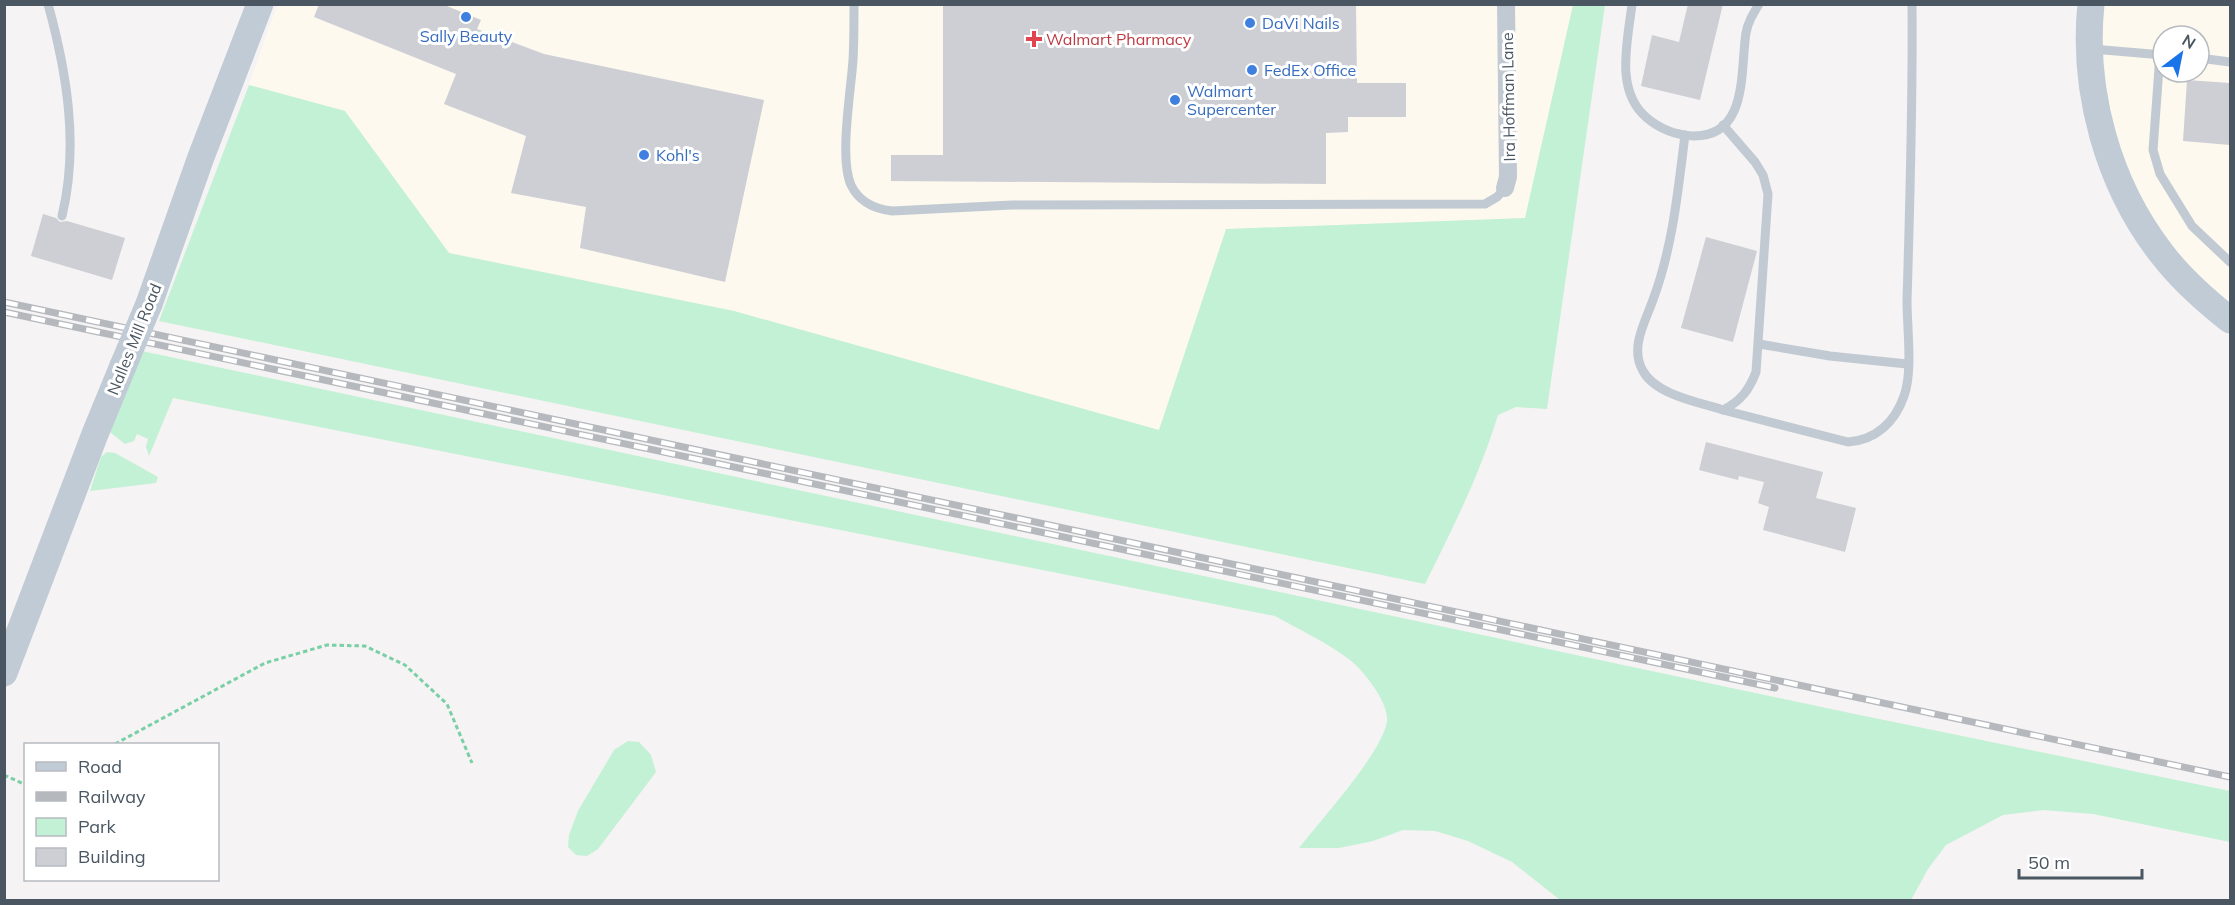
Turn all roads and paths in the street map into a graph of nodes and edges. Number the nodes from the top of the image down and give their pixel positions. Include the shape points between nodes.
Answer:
1 (48, 4) edge
2 (260, 4) edge
3 (854, 4) edge
4 (1506, 4) edge
5 (1632, 4) edge
6 (1759, 4) edge
7 (1912, 4) edge
8 (2091, 4) edge
9 (2089, 49) junction
10 (2151, 54) edge
11 (2211, 60) edge
12 (2230, 62) edge
13 (2159, 84) edge
14 (1723, 125) junction
15 (1685, 135) junction
16 (1505, 188) joint
17 (63, 216) dead end
18 (2230, 262) edge
19 (2230, 320) edge
20 (1759, 344) junction
21 (1908, 364) junction
22 (1723, 410) junction
23 (4, 673) edge
24 (118, 743) edge
25 (472, 763) dead end
26 (4, 775) edge
27 (24, 783) edge

1 - 17 lane via 70,108 70,176
2 - 23 street, Nalles Mill Road, bridge via 149,304
3 - 16 lane via 848,172 858,196 879,210 1485,204
4 - 16 street, Ira Hoffman Lane via 1509,177
5 - 15 lane via 1625,67 1633,101 1654,124
6 - 14 lane via 1746,32 1739,100
7 - 21 lane
8 - 9 street
9 - 10 lane
9 - 19 street via 2101,129 2127,201 2162,254
11 - 12 lane
13 - 18 lane via 2153,150 2160,174 2192,225
14 - 15 lane via 1698,136
14 - 20 lane via 1755,162 1768,194
15 - 22 lane via 1668,252 1639,337 1638,358 1642,371 1660,390
20 - 21 lane
20 - 22 lane via 1751,385
21 - 22 lane via 1906,388 1898,410 1888,424 1862,441 1840,441
24 - 25 path via 265,663 327,645 365,646 405,665 447,704
26 - 27 path

